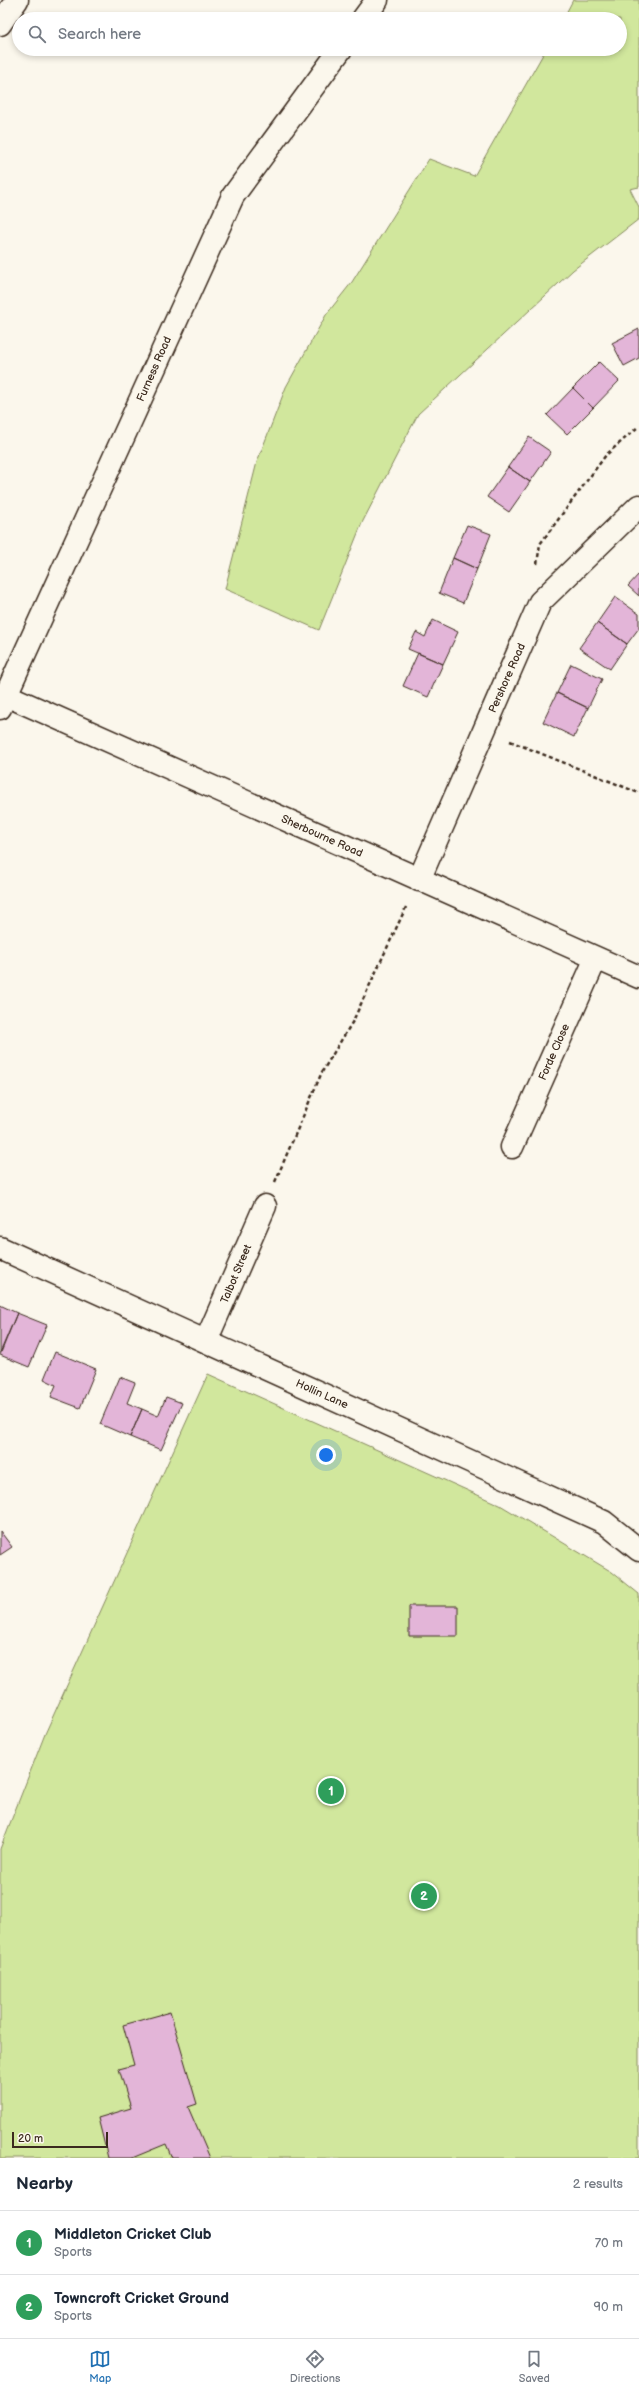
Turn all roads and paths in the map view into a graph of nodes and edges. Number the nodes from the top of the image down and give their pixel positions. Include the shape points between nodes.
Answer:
1 (17, 0) edge
2 (378, 0) edge
3 (369, 12) edge
4 (0, 24) edge
5 (336, 56) edge
6 (639, 426) edge
7 (639, 506) edge
8 (537, 567) dead end
9 (3, 701) edge
10 (484, 728) junction
11 (639, 794) edge
12 (418, 880) junction
13 (596, 958) junction
14 (639, 977) edge
15 (512, 1147) dead end
16 (265, 1206) joint
17 (0, 1248) edge
18 (206, 1342) junction
19 (639, 1550) edge

1 - 4 street
2 - 3 street
5 - 9 street, Furness Road via 232,196
6 - 8 path via 606,455 540,544
7 - 10 street, Pershore Road via 540,602
9 - 12 street, Sherbourne Road
10 - 11 path
10 - 12 street, Pershore Road
12 - 13 street, Sherbourne Road
12 - 16 path via 353,1021 322,1072
13 - 14 street, Sherbourne Road
13 - 15 street, Forde Close
16 - 18 street, Talbot Street
17 - 18 street, Hollin Lane
18 - 19 street, Hollin Lane via 604,1522

